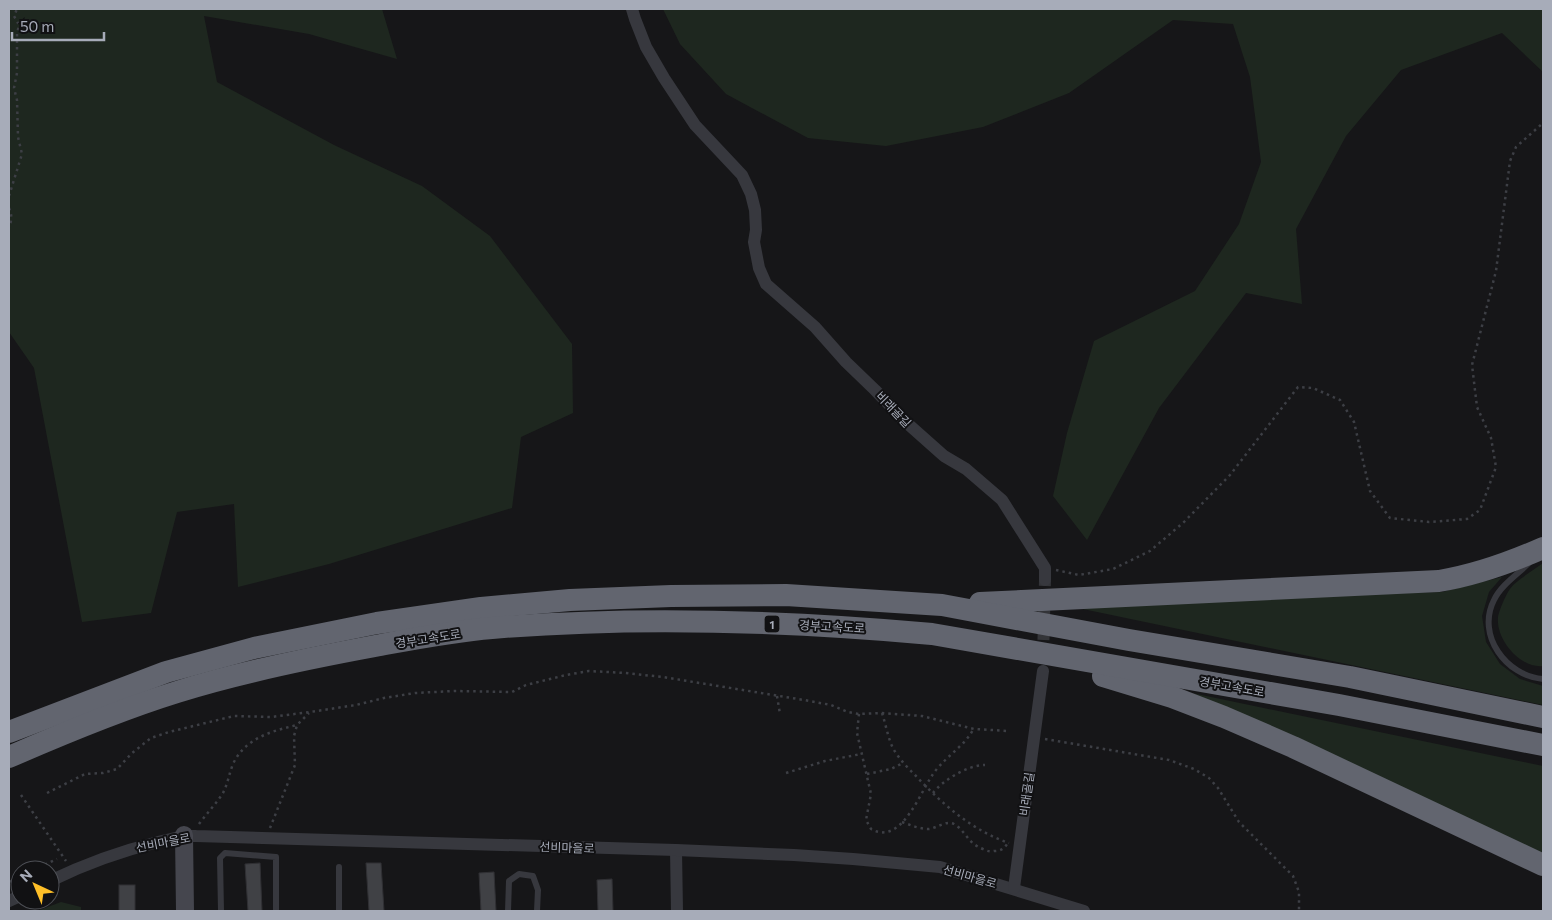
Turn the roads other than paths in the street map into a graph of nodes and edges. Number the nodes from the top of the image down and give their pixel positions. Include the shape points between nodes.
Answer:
1 (632, 9) edge
2 (1543, 550) edge
3 (1045, 574) tunnel mouth
4 (942, 605) junction
5 (932, 634) junction
6 (1043, 671) tunnel mouth
7 (1543, 679) edge
8 (1543, 717) edge
9 (9, 732) edge
10 (1543, 745) edge
11 (9, 757) edge
12 (191, 833) junction
13 (676, 850) junction
14 (1543, 865) edge
15 (339, 867) dead end
16 (60, 876) edge
17 (1014, 888) junction
18 (185, 911) edge
19 (221, 911) edge
20 (276, 911) edge
21 (340, 911) edge
22 (508, 911) edge
23 (537, 911) edge
24 (677, 911) edge
25 (1084, 911) edge

1 - 3 street, 비래골길 via 646,47 695,125 742,176 751,194 755,210 754,242 766,284 815,327 908,424 1002,500
2 - 4 highway via 1463,577 1439,581
2 - 7 lane via 1498,593 1488,625 1495,647 1510,666 1522,674
4 - 8 highway, 경부고속도로 via 1350,677
4 - 9 highway, 경부고속도로 via 786,595 570,600 471,609 377,623 254,648 166,672
5 - 10 highway, 경부고속도로 / 1 via 1339,705
5 - 11 highway, 경부고속도로 / 1 via 792,624 696,622 595,622 490,628 332,654 196,687 88,723
5 - 14 highway via 1051,661 1172,697 1293,747
6 - 17 street, 비래골길
12 - 13 street, 선비마을로
12 - 16 street, 선비마을로 via 133,848
12 - 18 main road
13 - 17 street, 선비마을로 via 794,855 940,867
13 - 24 street
15 - 21 lane
17 - 25 street, 선비마을로
19 - 20 lane via 220,858 224,853 276,857
22 - 23 lane via 509,881 519,874 534,876 538,890

